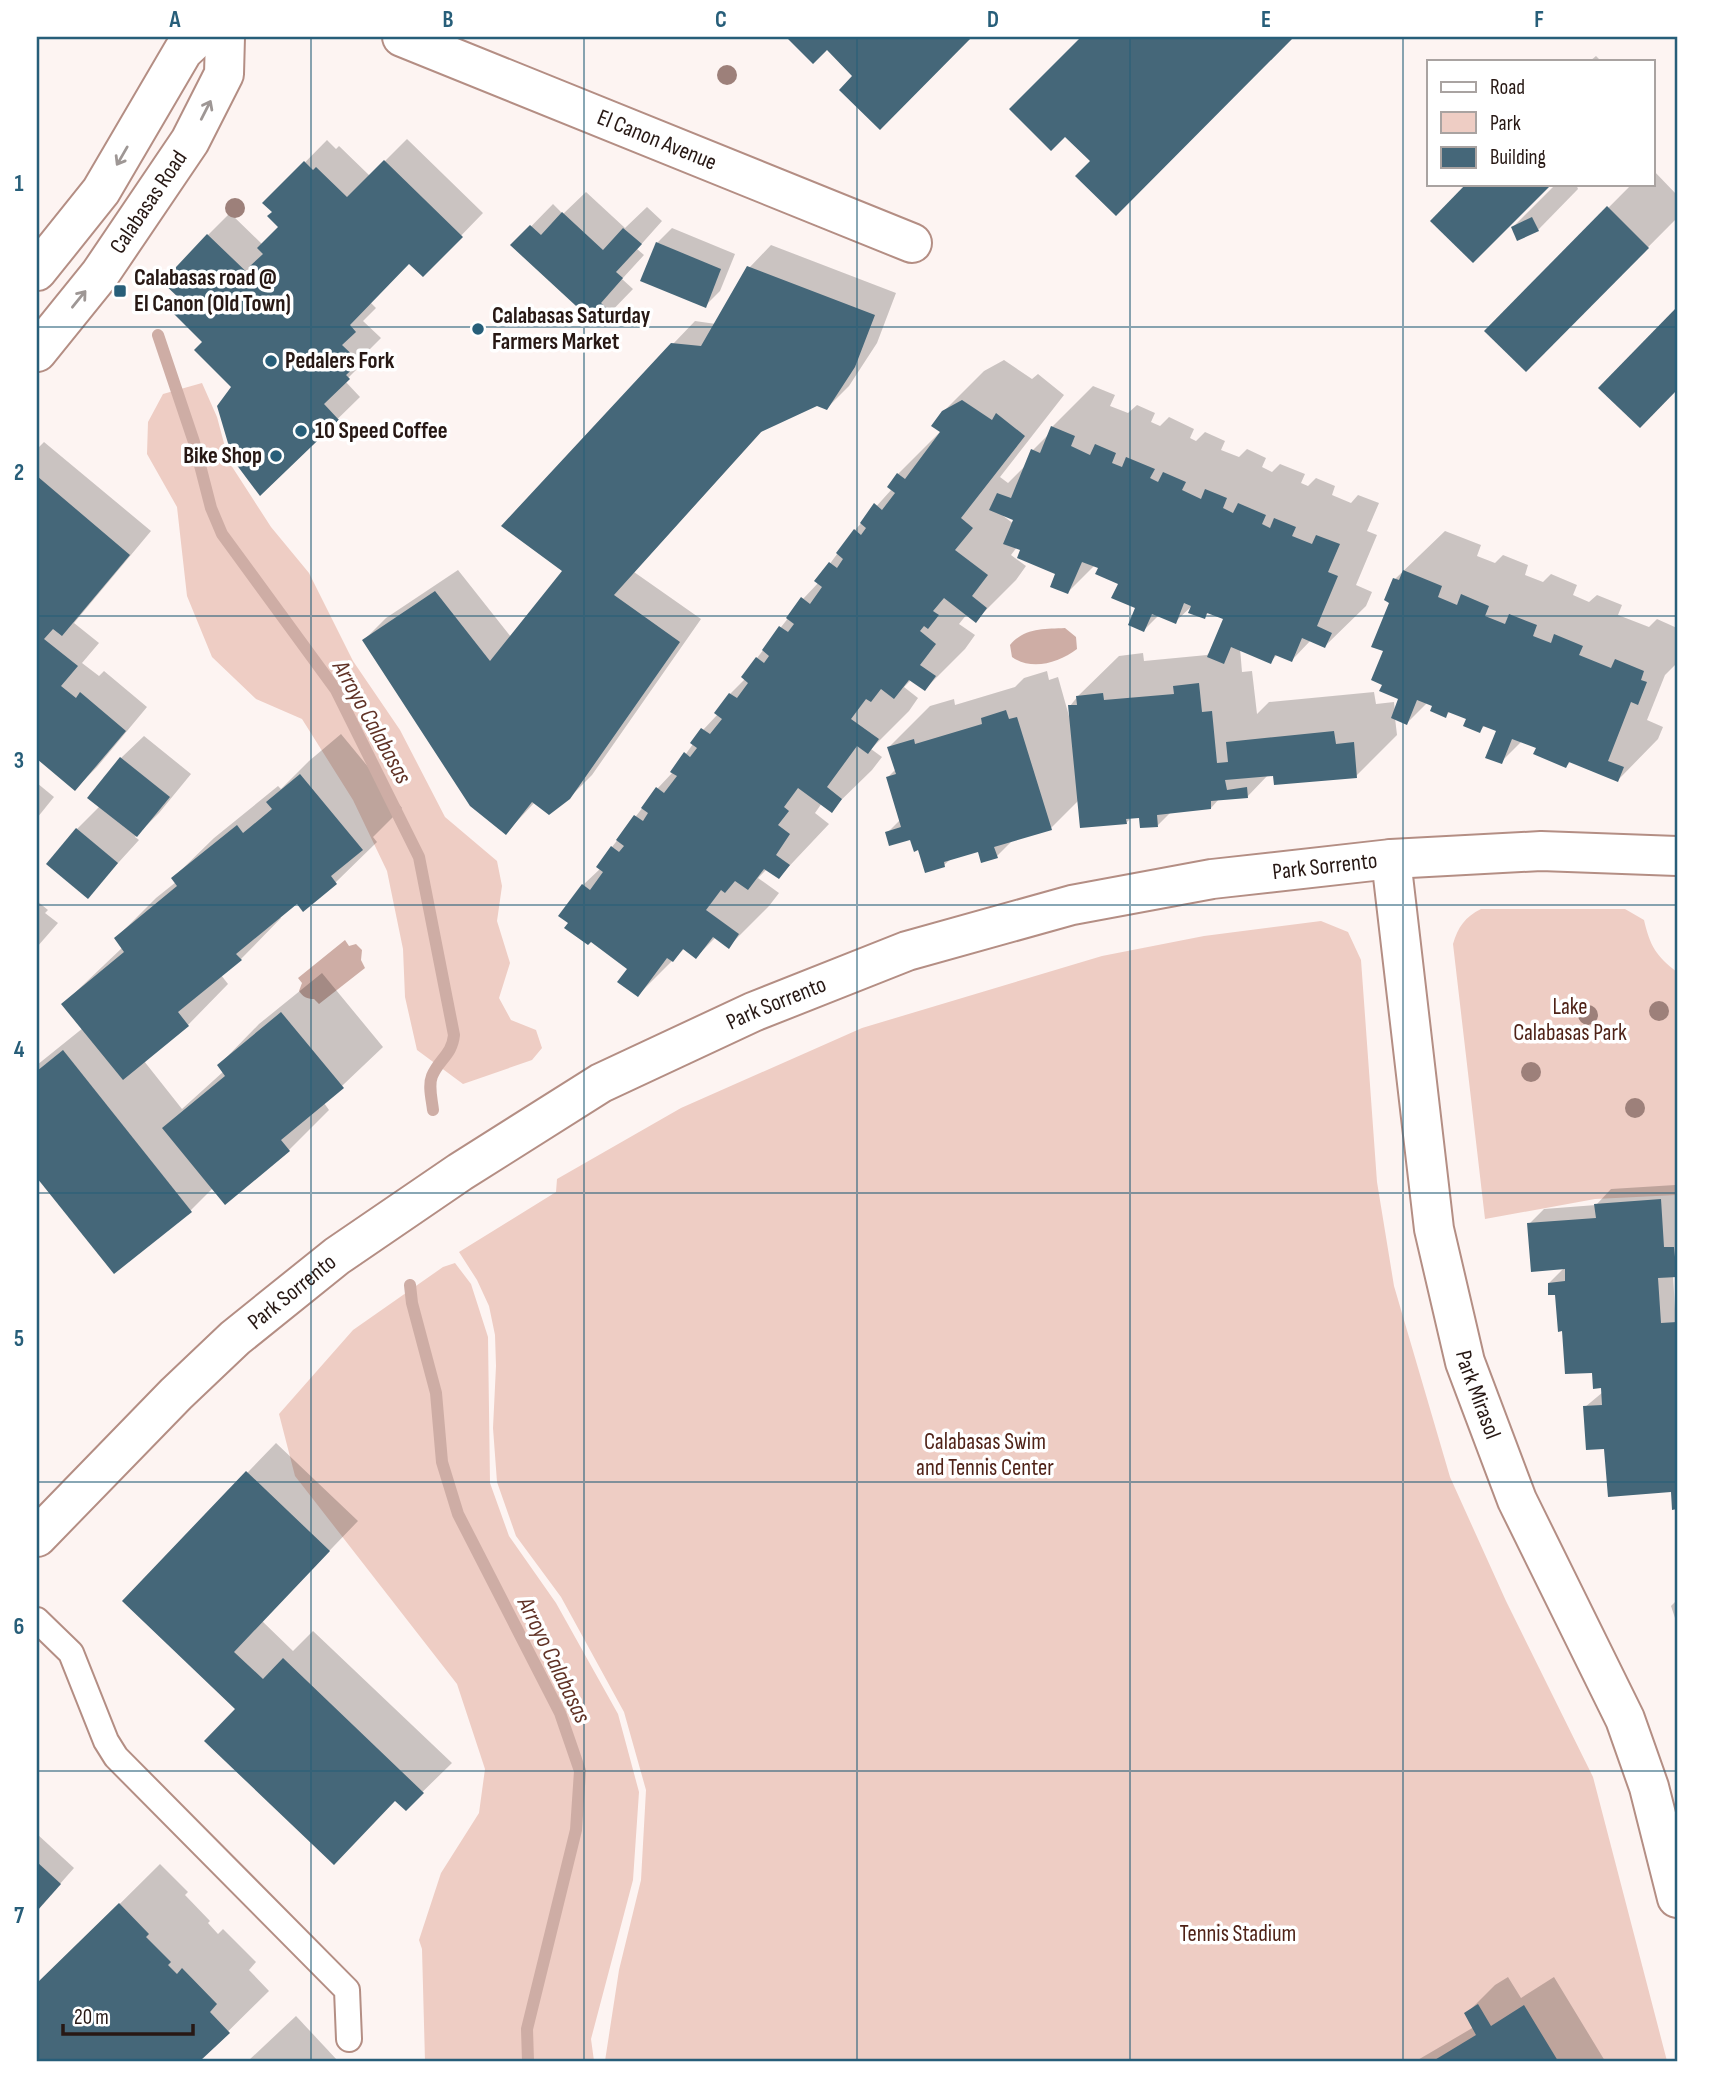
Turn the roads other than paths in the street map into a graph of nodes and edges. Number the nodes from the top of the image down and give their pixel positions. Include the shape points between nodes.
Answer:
1 (198, 37) edge
2 (225, 37) edge
3 (402, 37) edge
4 (912, 243) dead end
5 (37, 271) edge
6 (37, 352) edge
7 (1677, 856) edge
8 (1391, 859) junction
9 (37, 1537) edge
10 (37, 1620) edge
11 (1677, 1898) edge
12 (349, 2039) dead end

1 -> 5 street, Calabasas Road via 183,51 101,191
6 -> 2 street, Calabasas Road via 100,274 190,141 224,74
3 - 4 street, El Canon Avenue
7 - 8 street, Park Sorrento via 1541,851
8 - 9 street, Park Sorrento via 1212,879 1085,902 907,951 753,1012 601,1083 355,1244 245,1330
8 - 11 street, Park Mirasol via 1434,1229 1465,1362 1517,1500 1625,1720 1649,1787
10 - 12 lane via 71,1653 116,1757 347,1990

